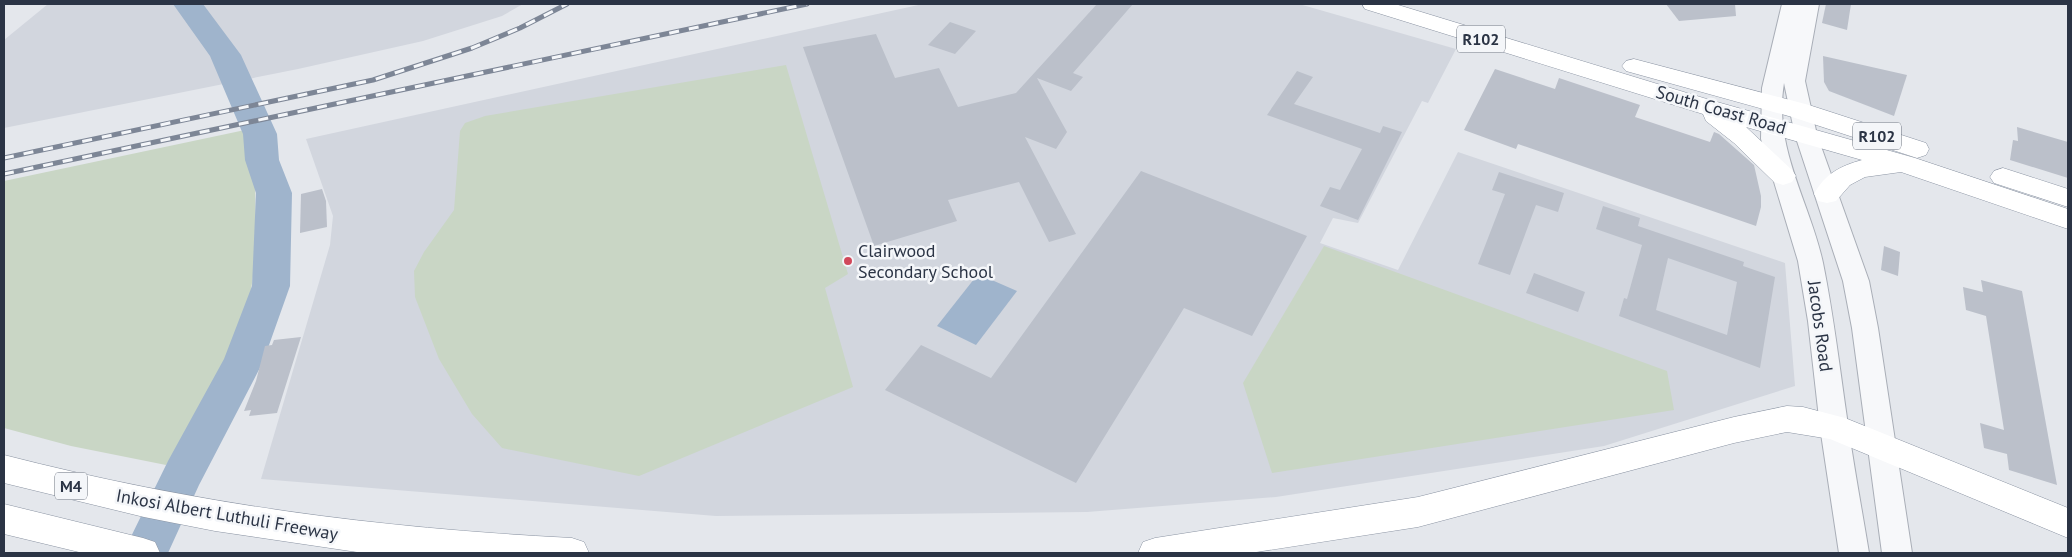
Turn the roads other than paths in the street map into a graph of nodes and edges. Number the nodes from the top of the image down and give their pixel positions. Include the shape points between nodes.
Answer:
1 (1373, 4) edge
2 (1432, 4) edge
3 (1792, 4) edge
4 (1809, 4) edge
5 (1702, 106) junction
6 (1770, 114) junction
7 (1803, 123) junction
8 (1906, 164) junction
9 (1783, 176) junction
10 (1827, 194) junction
11 (2068, 198) edge
12 (2068, 219) edge
13 (1834, 427) junction
14 (1882, 445) junction
15 (4, 470) edge
16 (4, 518) edge
17 (2068, 523) edge
18 (143, 553) edge
19 (572, 553) edge
20 (1155, 553) edge
21 (1854, 553) edge
22 (1897, 553) edge

1 - 5 highway, South Coast Road / R102
2 - 6 highway, South Coast Road / R102
3 - 6 street via 1774,75
4 - 7 street via 1794,81
5 - 6 highway, South Coast Road / R102
5 - 9 highway via 1743,137
6 - 7 highway, South Coast Road / R102
6 - 9 street, Jacobs Road
7 - 8 highway, South Coast Road / R102
7 - 10 street
7 - 11 highway, South Coast Road / R102
8 - 10 highway via 1853,171 1837,180
8 - 12 highway, South Coast Road / R102
9 - 13 street, Jacobs Road via 1810,260
10 - 14 street via 1856,281
13 - 14 highway
13 - 20 highway via 1787,419 1418,512
13 - 21 street, Jacobs Road
14 - 17 highway
14 - 22 street
15 - 19 highway, Inkosi Albert Luthuli Freeway / M4 via 139,502 286,529 462,548
16 - 18 highway

